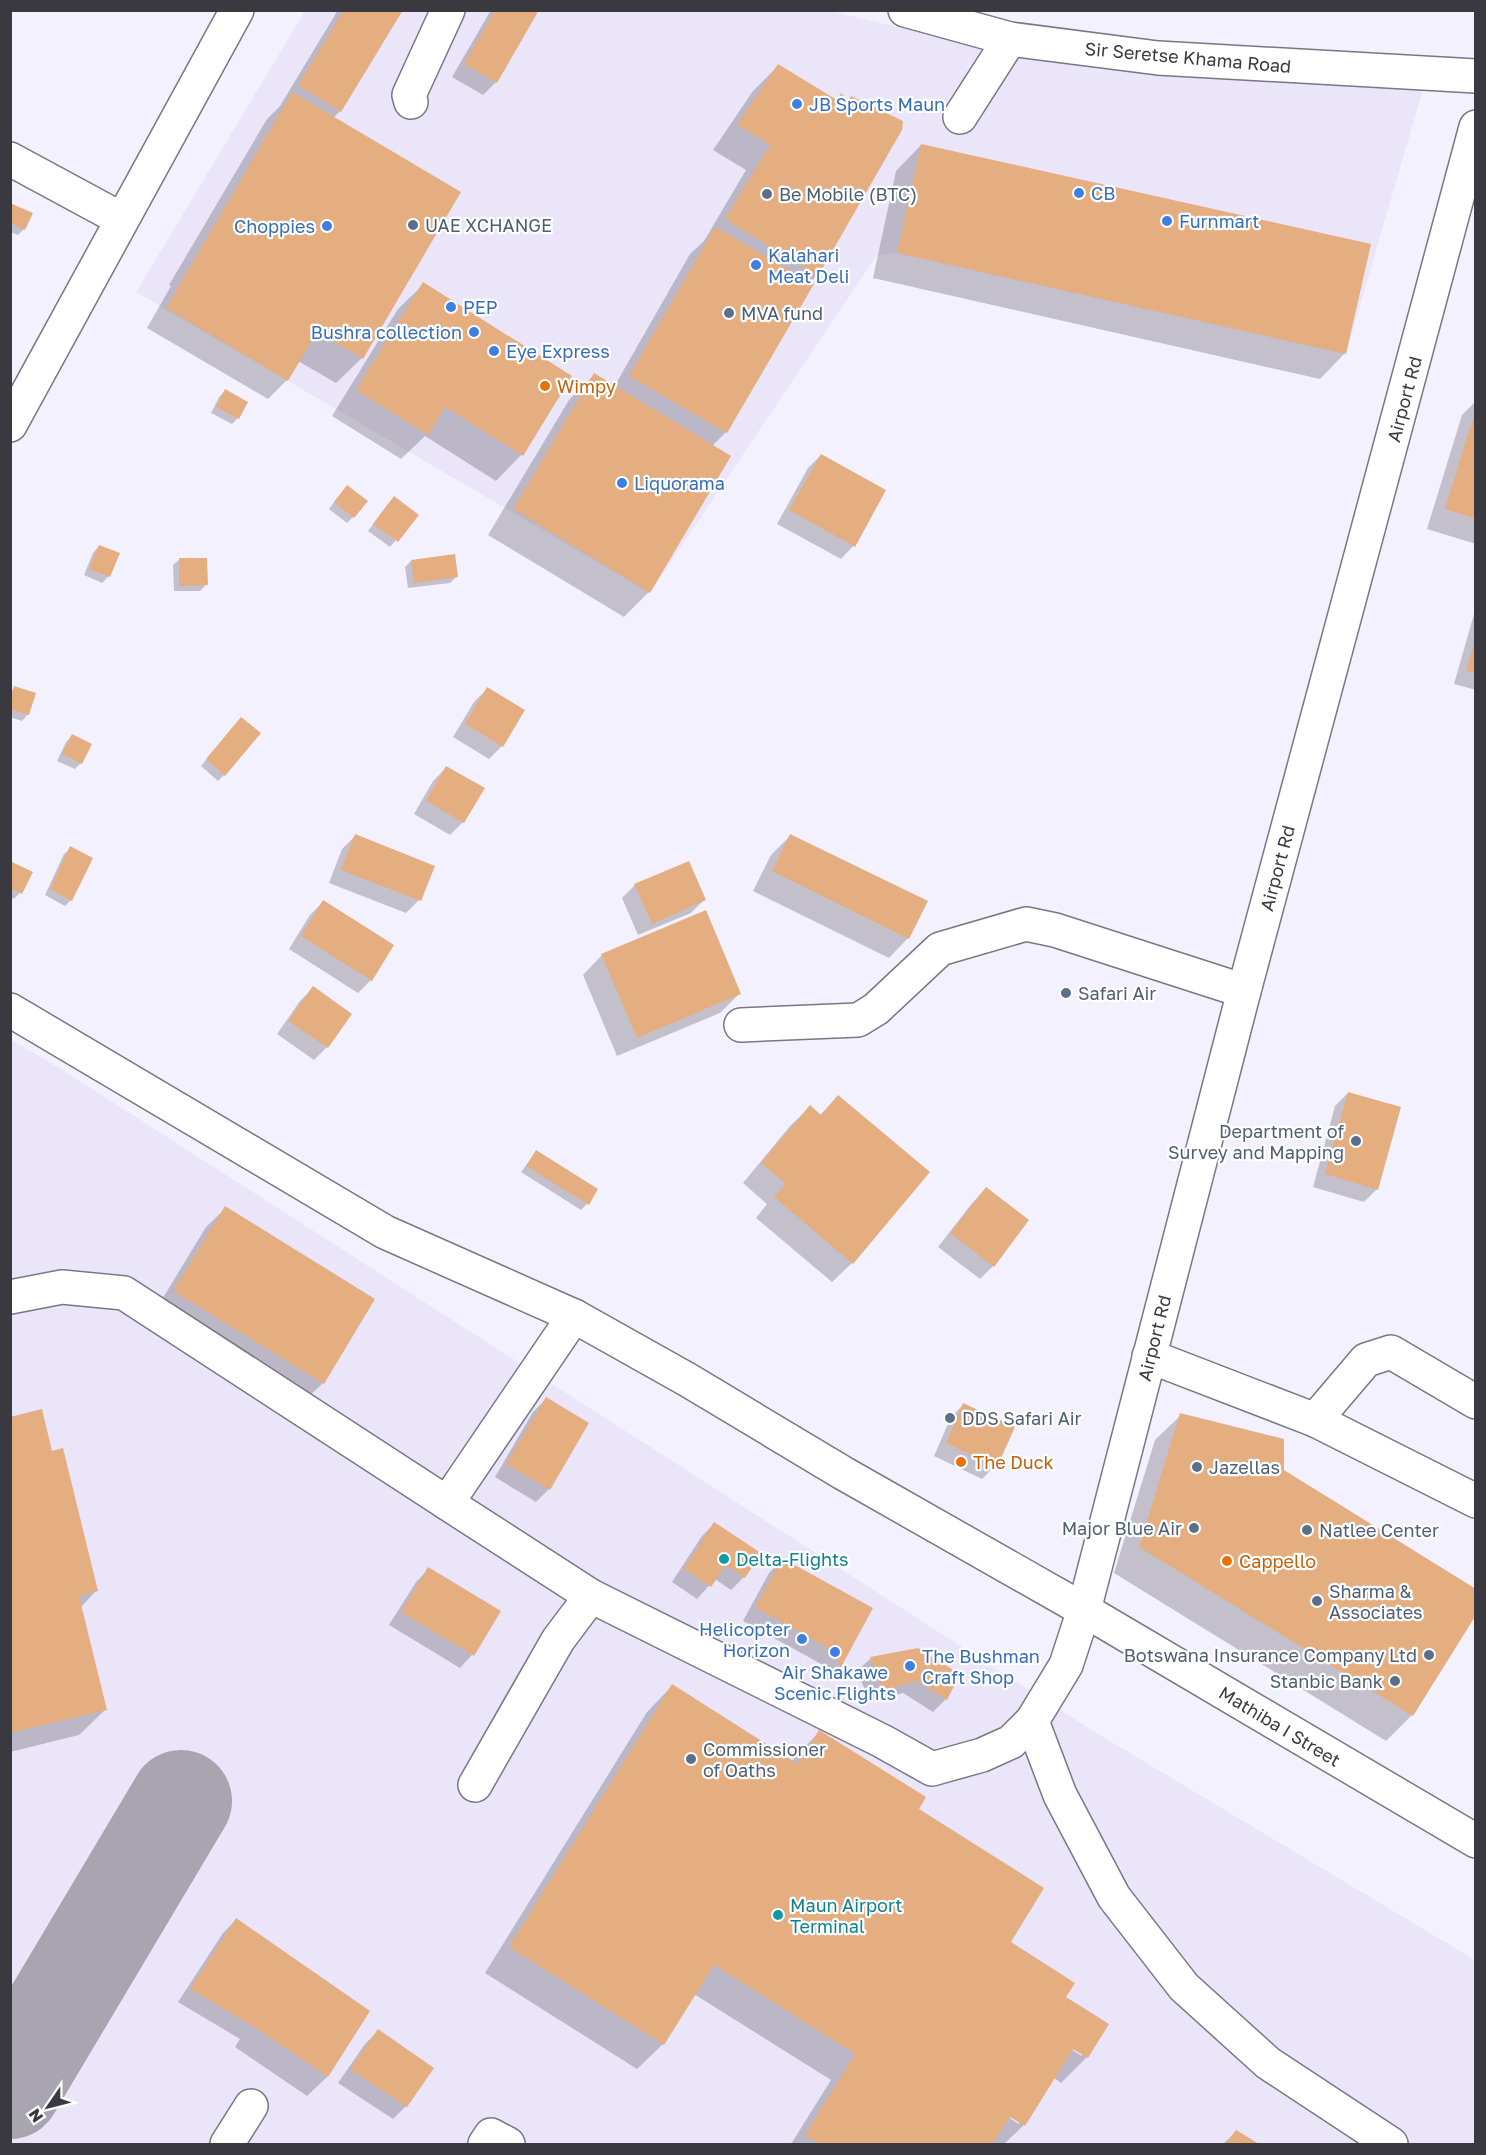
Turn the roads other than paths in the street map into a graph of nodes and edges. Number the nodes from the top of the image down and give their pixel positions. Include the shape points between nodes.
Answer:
1 (237, 10) edge
2 (448, 10) edge
3 (905, 10) edge
4 (1010, 39) junction
5 (1476, 76) edge
6 (411, 102) dead end
7 (960, 117) dead end
8 (1476, 127) edge
9 (10, 159) edge
10 (121, 219) junction
11 (10, 425) edge
12 (1244, 991) junction
13 (10, 1010) edge
14 (741, 1025) dead end
15 (10, 1297) edge
16 (574, 1316) junction
17 (1149, 1356) junction
18 (1476, 1402) edge
19 (1315, 1420) junction
20 (1476, 1501) edge
21 (447, 1503) junction
22 (591, 1596) junction
23 (1084, 1610) junction
24 (1032, 1721) junction
25 (475, 1785) dead end
26 (1476, 1841) edge
27 (251, 2106) dead end
28 (227, 2145) edge
29 (485, 2145) edge
30 (508, 2145) edge
31 (1391, 2145) edge

1 - 10 street
2 - 6 street via 409,95
3 - 4 street, Sir Seretse Khama Road
4 - 5 street, Sir Seretse Khama Road via 1158,58
4 - 7 street
8 - 12 street, Airport Rd
9 - 10 street
10 - 11 street
12 - 14 street via 1026,924 940,949 876,1009 858,1020
12 - 17 street, Airport Rd
13 - 16 street, Mathiba I Street via 386,1232
15 - 21 street, Airport Rd via 62,1287 124,1293
16 - 21 street
16 - 23 street, Mathiba I Street
17 - 19 street
17 - 23 street, Airport Rd
18 - 19 street via 1391,1352 1366,1360
19 - 20 street
21 - 22 street, Airport Rd
22 - 24 street, Airport Rd via 932,1769 1011,1742
22 - 25 street via 558,1640
23 - 24 street, Airport Rd via 1066,1665
23 - 26 street, Mathiba I Street
24 - 31 street via 1060,1795 1114,1897 1184,1987 1268,2063
27 - 28 street
29 - 30 street via 491,2134

